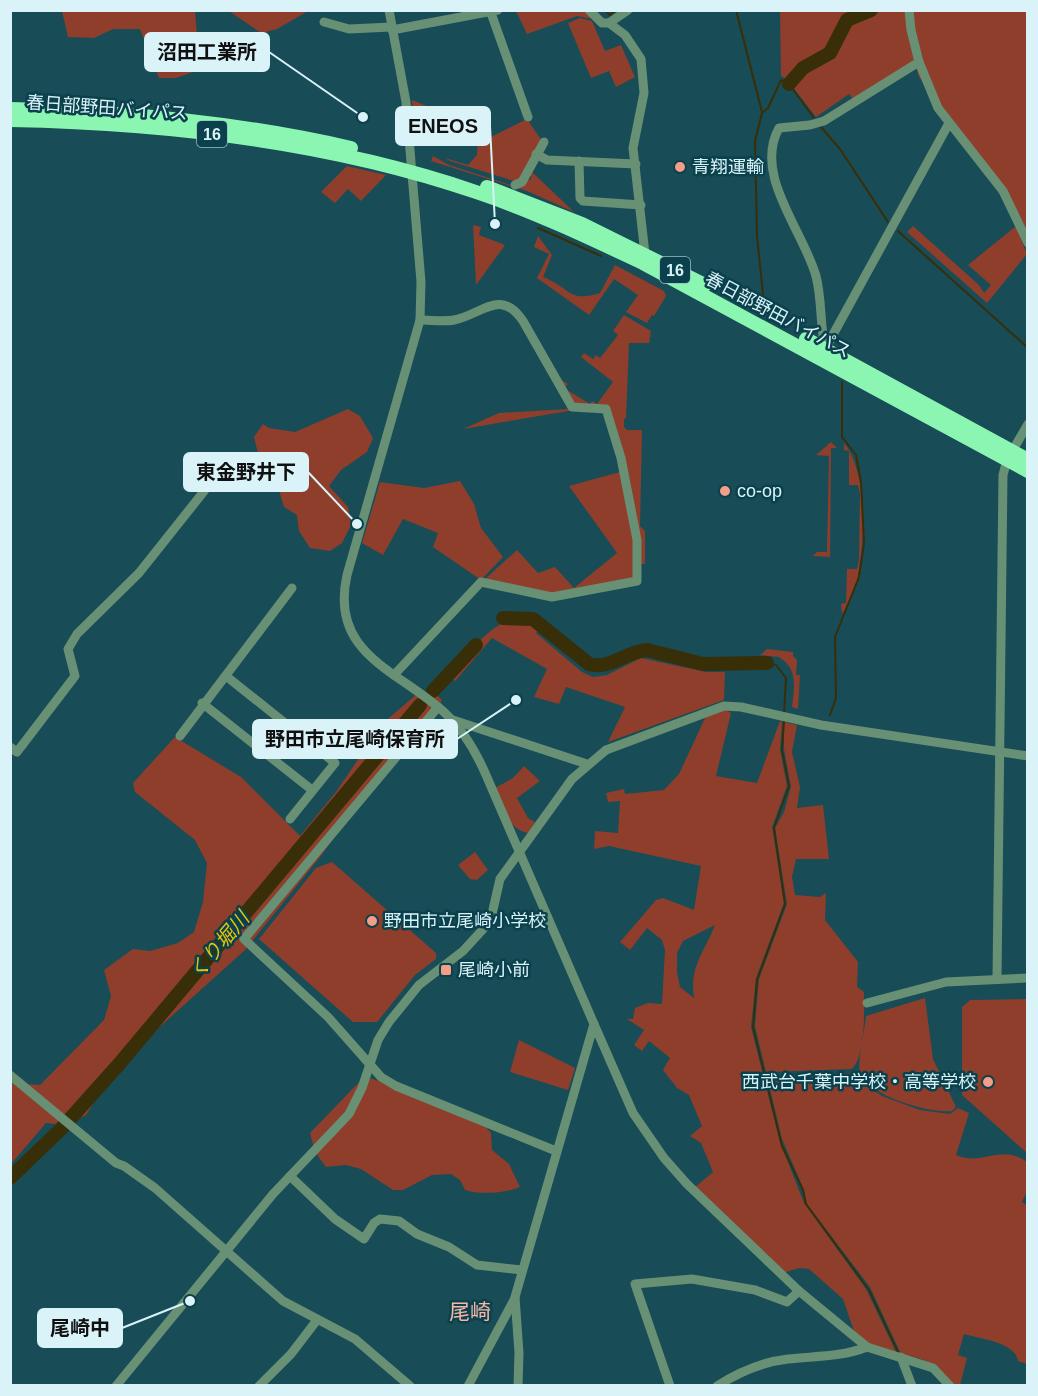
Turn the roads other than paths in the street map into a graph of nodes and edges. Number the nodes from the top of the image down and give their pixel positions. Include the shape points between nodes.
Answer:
1 (389, 10) edge
2 (589, 10) edge
3 (627, 10) edge
4 (909, 10) edge
5 (495, 12) edge
6 (324, 22) dead end
7 (609, 23) junction
8 (391, 28) junction
9 (919, 62) junction
10 (10, 110) edge
11 (528, 117) dead end
12 (10, 120) edge
13 (948, 125) junction
14 (544, 142) dead end
15 (537, 154) junction
16 (579, 161) junction
17 (636, 164) junction
18 (410, 167) junction
19 (515, 185) dead end
20 (641, 205) junction
21 (1028, 243) edge
22 (645, 254) junction
23 (420, 320) junction
24 (823, 353) junction
25 (1028, 424) edge
26 (1010, 455) junction
27 (1028, 460) edge
28 (1028, 471) edge
29 (205, 490) dead end
30 (292, 588) dead end
31 (394, 675) junction
32 (226, 676) junction
33 (202, 703) junction
34 (436, 705) junction
35 (452, 720) junction
36 (180, 736) dead end
37 (10, 747) edge
38 (999, 752) junction
39 (1028, 756) edge
40 (587, 764) junction
41 (312, 790) junction
42 (290, 819) dead end
43 (519, 852) junction
44 (997, 978) junction
45 (1028, 978) edge
46 (867, 1003) dead end
47 (594, 1024) junction
48 (370, 1064) junction
49 (10, 1076) edge
50 (556, 1151) junction
51 (290, 1176) junction
52 (227, 1251) junction
53 (522, 1270) junction
54 (799, 1291) junction
55 (515, 1297) junction
56 (317, 1320) junction
57 (867, 1347) junction
58 (901, 1357) junction
59 (116, 1386) edge
60 (259, 1386) edge
61 (410, 1386) edge
62 (468, 1386) edge
63 (518, 1386) edge
64 (670, 1386) edge
65 (717, 1386) edge
66 (912, 1386) edge
67 (950, 1386) edge

1 - 8 street
2 - 7 street via 602,23
3 - 7 street
4 - 9 street
5 - 8 street
5 - 11 street
6 - 8 street via 349,29
7 - 17 street via 625,35 642,59 644,93 633,148
8 - 18 street via 405,90
9 - 13 street
9 - 24 street via 824,121 779,128 772,140 776,178 815,273
10 - 18 highway, 春日部野田バイパス / 16 via 230,126 319,141
12 - 18 highway, 春日部野田バイパス / 16 via 229,135
13 - 21 street via 1003,191
13 - 24 street
14 - 15 street
15 - 16 street via 547,160
15 - 19 street via 522,182
16 - 17 street
16 - 20 street via 583,201
17 - 20 street
18 - 22 highway, 春日部野田バイパス / 16 via 523,199
18 - 23 street via 421,282
18 - 24 highway, 春日部野田バイパス / 16 via 579,233
20 - 22 street
22 - 24 highway, 春日部野田バイパス / 16
23 - 31 street via 344,590 351,632 365,653
23 - 31 street via 456,320 489,305 504,304 523,321 572,406 606,409 621,458 637,540 637,581 552,597 481,582
24 - 26 highway, 春日部野田バイパス / 16
25 - 26 street
26 - 27 highway, 春日部野田バイパス / 16
26 - 28 highway, 春日部野田バイパス / 16
26 - 38 street via 1003,475
29 - 37 street via 139,573 77,634 68,649 75,676 17,752
30 - 32 street
31 - 34 street
32 - 33 street
32 - 41 street via 335,763
33 - 36 street
33 - 41 street
34 - 35 street
34 - 48 street via 244,939 328,1017
35 - 40 street
35 - 43 street via 478,757
38 - 39 street
38 - 40 street via 741,707 717,708 629,740
38 - 44 street
40 - 43 street via 562,791
41 - 42 street
43 - 47 street
43 - 48 street via 500,879 486,926 405,1001 383,1031
44 - 45 street
44 - 46 street via 924,986
47 - 50 street
47 - 54 street via 633,1113 664,1158
48 - 50 street via 396,1086
48 - 51 street via 349,1114
49 - 52 street via 116,1163 155,1188
50 - 53 street
51 - 52 street
51 - 53 street via 335,1219 364,1239 380,1219 399,1221 477,1265
52 - 56 street via 283,1301
52 - 59 street
53 - 55 street
54 - 57 street
54 - 64 street via 787,1302 755,1290 692,1279 635,1284
55 - 62 street
55 - 63 street
56 - 60 street
56 - 61 street via 355,1339
57 - 58 street
57 - 65 street via 853,1353 786,1359 753,1367
58 - 66 street
58 - 67 street via 933,1368

